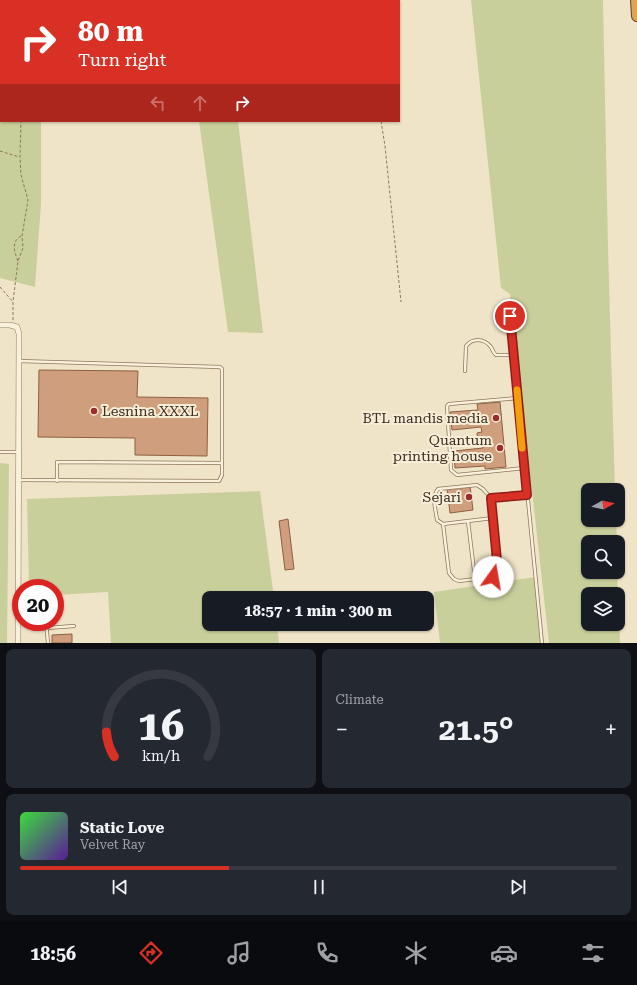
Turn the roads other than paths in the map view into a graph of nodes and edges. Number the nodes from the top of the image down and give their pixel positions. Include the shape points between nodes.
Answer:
1 (636, 0) edge
2 (637, 16) edge
3 (510, 316) dead end
4 (0, 325) edge
5 (514, 355) junction
6 (18, 361) junction
7 (465, 371) dead end
8 (518, 398) junction
9 (0, 452) edge
10 (18, 452) junction
11 (222, 463) junction
12 (524, 468) junction
13 (18, 480) junction
14 (57, 480) junction
15 (527, 495) junction
16 (491, 498) junction
17 (493, 518) junction
18 (468, 521) junction
19 (443, 524) junction
20 (19, 579) edge
21 (475, 579) junction
22 (74, 626) dead end
23 (64, 627) edge
24 (18, 631) edge
25 (47, 631) edge
26 (18, 643) edge
27 (48, 643) edge
28 (542, 643) edge

1 - 2 highway
3 - 5 lane
4 - 6 street via 15,327 19,334
5 - 7 lane via 496,355 488,343 473,340 466,346
5 - 8 lane
6 - 10 street
6 - 11 lane via 220,367
8 - 12 lane
8 - 12 lane via 447,406 452,470 457,475
9 - 10 lane
10 - 13 street
11 - 14 lane via 219,481
11 - 14 lane via 57,462
12 - 15 lane
13 - 14 lane
13 - 20 street
15 - 16 lane
15 - 28 lane
16 - 17 lane
16 - 19 lane via 477,485 438,489 434,500 437,520
17 - 18 lane
17 - 21 lane via 498,571 493,577
18 - 19 lane
18 - 21 lane
19 - 21 lane via 449,573 459,581
22 - 23 lane
24 - 26 street
25 - 27 lane

